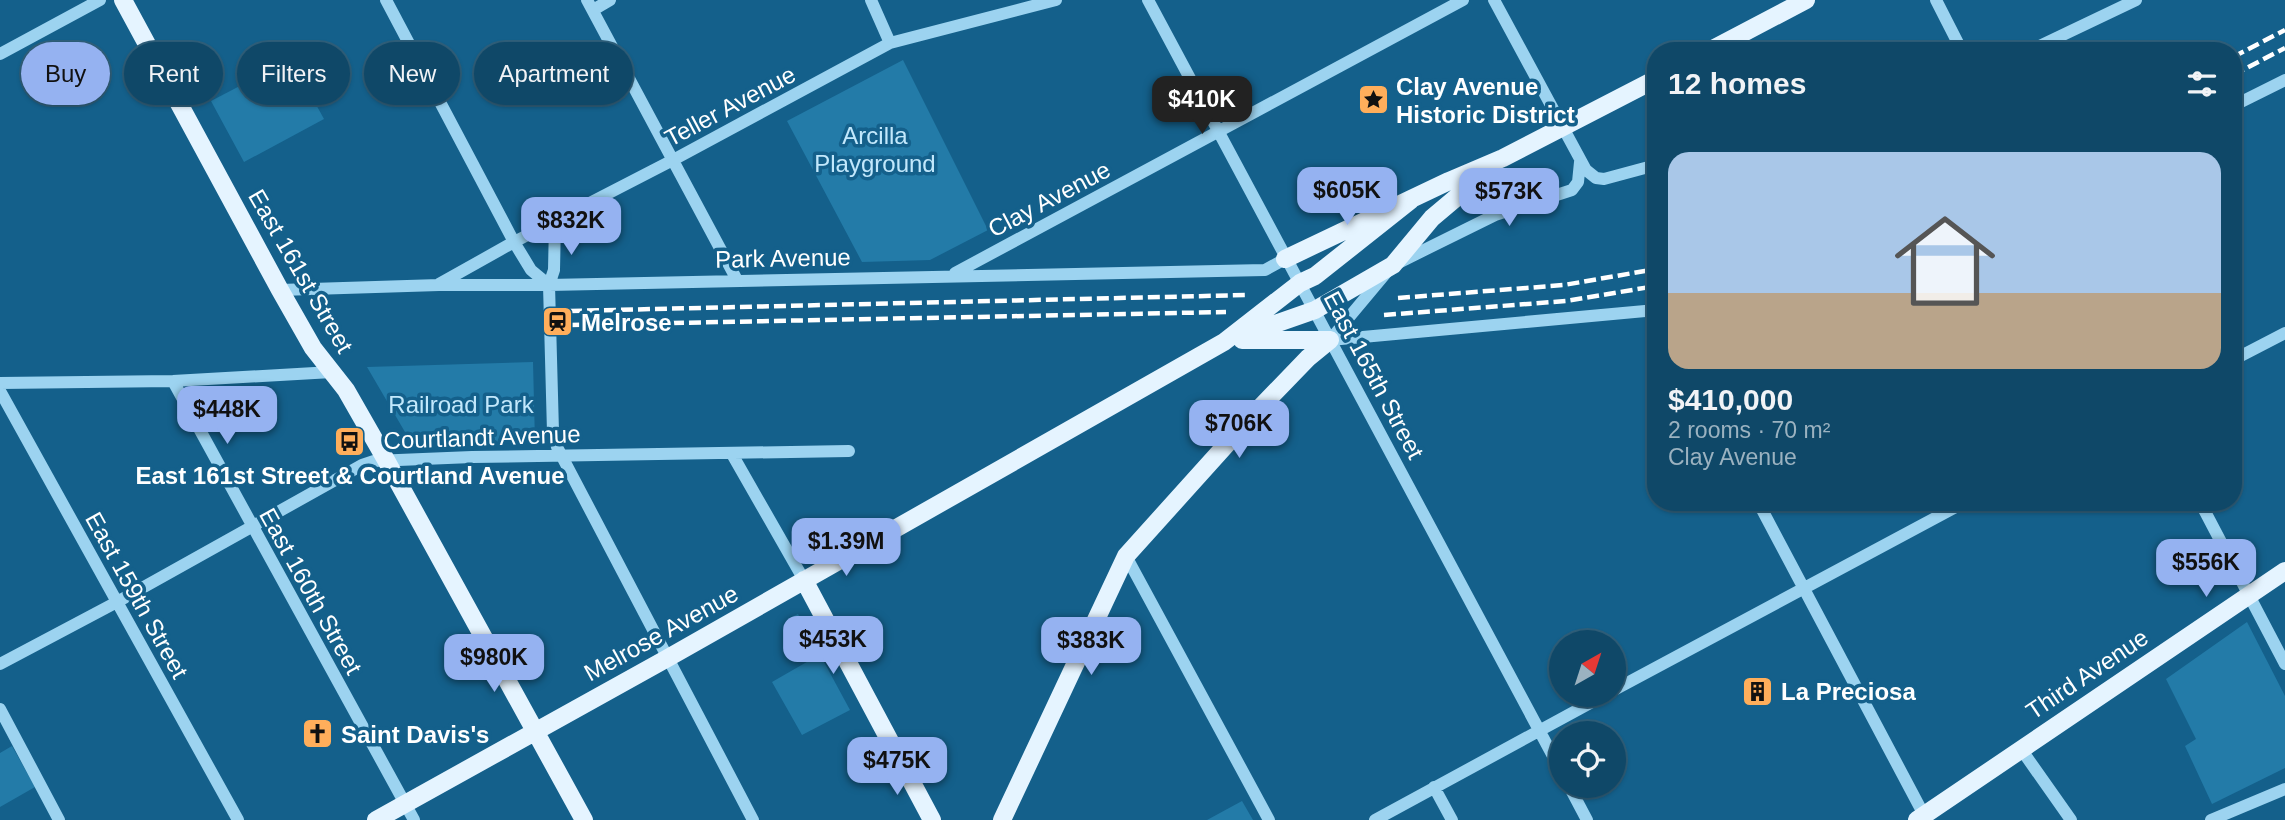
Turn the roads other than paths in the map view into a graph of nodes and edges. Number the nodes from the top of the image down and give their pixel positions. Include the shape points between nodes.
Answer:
1 (100, 0) edge
2 (123, 0) edge
3 (386, 0) edge
4 (610, 0) edge
5 (871, 0) edge
6 (1056, 0) edge
7 (1148, 0) edge
8 (1463, 0) edge
9 (1494, 0) edge
10 (1807, 0) edge
11 (1936, 0) edge
12 (2136, 0) edge
13 (590, 5) edge
14 (1726, 42) edge
15 (1957, 42) edge
16 (2048, 42) edge
17 (890, 43) junction
18 (0, 54) edge
19 (2285, 80) edge
20 (1647, 84) edge
21 (2242, 102) edge
22 (1562, 128) junction
23 (1218, 130) junction
24 (1503, 158) junction
25 (673, 160) junction
26 (1580, 162) junction
27 (1647, 167) edge
28 (1410, 200) junction
29 (555, 222) junction
30 (514, 242) junction
31 (1285, 259) junction
32 (1393, 265) junction
33 (951, 276) junction
34 (737, 280) junction
35 (1300, 283) junction
36 (439, 285) junction
37 (549, 285) junction
38 (280, 290) junction
39 (1315, 310) junction
40 (1647, 311) edge
41 (2285, 332) edge
42 (1330, 340) junction
43 (1224, 342) junction
44 (2242, 355) edge
45 (332, 372) junction
46 (173, 381) junction
47 (0, 383) edge
48 (0, 391) edge
49 (849, 451) dead end
50 (732, 454) junction
51 (559, 455) junction
52 (386, 460) junction
53 (1763, 511) edge
54 (1948, 511) edge
55 (2205, 511) edge
56 (251, 526) junction
57 (1126, 556) junction
58 (2285, 571) edge
59 (804, 580) junction
60 (1804, 589) junction
61 (2248, 594) junction
62 (117, 602) junction
63 (666, 659) junction
64 (0, 664) edge
65 (2285, 664) edge
66 (1626, 684) edge
67 (1582, 707) edge
68 (0, 709) edge
69 (1539, 729) junction
70 (536, 730) junction
71 (1549, 748) edge
72 (2021, 749) junction
73 (1434, 787) junction
74 (2285, 789) edge
75 (1575, 798) edge
76 (409, 812) edge
77 (1921, 818) edge
78 (59, 820) edge
79 (238, 820) edge
80 (376, 820) edge
81 (584, 820) edge
82 (753, 820) edge
83 (932, 820) edge
84 (1002, 820) edge
85 (1269, 820) edge
86 (1375, 820) edge
87 (1452, 820) edge
88 (1587, 820) edge
89 (2071, 820) edge
90 (2211, 820) edge

1 - 18 street
2 - 38 main road, East 161st Street
3 - 30 street
4 - 13 street
5 - 17 street
6 - 17 street, Teller Avenue
7 - 23 street, East 165th Street
8 - 23 street, Clay Avenue
9 - 22 street
10 - 14 main road
11 - 15 street
12 - 16 street
13 - 25 street
17 - 25 street, Teller Avenue
19 - 21 street
20 - 22 main road
22 - 24 main road
22 - 26 street
23 - 31 street, East 165th Street
23 - 33 street, Clay Avenue
24 - 28 main road
24 - 32 main road via 1432,218
25 - 29 street, Teller Avenue
25 - 34 street
26 - 27 street via 1600,179
26 - 32 street via 1572,190 1495,215
28 - 31 main road
28 - 35 main road, Melrose Avenue
29 - 30 street, Teller Avenue
29 - 37 street via 554,270
30 - 36 street, Teller Avenue
30 - 37 street via 531,270
31 - 33 street, Park Avenue via 1265,270
31 - 35 street, East 165th Street
32 - 39 main road, Melrose Avenue
32 - 42 street
33 - 34 street, Park Avenue
34 - 37 street, Park Avenue
35 - 39 street, East 165th Street
35 - 43 main road, Melrose Avenue
36 - 37 street, Park Avenue
36 - 38 street, Park Avenue
37 - 51 street via 553,432
38 - 45 main road, East 161st Street
39 - 42 street, East 165th Street
39 - 43 main road, Melrose Avenue
40 - 42 street
41 - 44 street
42 - 43 main road
42 - 57 main road via 1254,415
42 - 69 street, East 165th Street
43 - 59 main road, Melrose Avenue
45 - 46 street
45 - 52 main road, East 161st Street
46 - 47 street
46 - 56 street, East 160th Street
48 - 62 street, East 159th Street
49 - 50 street, Courtlandt Avenue
50 - 51 street, Courtlandt Avenue
50 - 59 street
51 - 52 street, Courtlandt Avenue
51 - 63 street
52 - 56 street, Courtlandt Avenue via 362,464
52 - 70 main road, East 161st Street
53 - 60 street
54 - 60 street
55 - 61 street
56 - 62 street, Courtlandt Avenue
56 - 76 street, East 160th Street
57 - 84 main road
57 - 85 street
58 - 61 main road, Third Avenue
59 - 63 main road, Melrose Avenue
59 - 83 main road
60 - 66 street
60 - 77 street
61 - 65 street
61 - 72 main road, Third Avenue
62 - 64 street, Courtlandt Avenue
62 - 79 street, East 159th Street
63 - 70 main road, Melrose Avenue
63 - 82 street
67 - 69 street
68 - 78 street
69 - 71 street, East 165th Street
69 - 73 street
70 - 76 main road, Melrose Avenue
70 - 81 main road, East 161st Street
72 - 77 main road, Third Avenue
72 - 89 street
73 - 86 street
73 - 87 street
74 - 90 street
75 - 88 street
76 - 80 main road, Melrose Avenue

